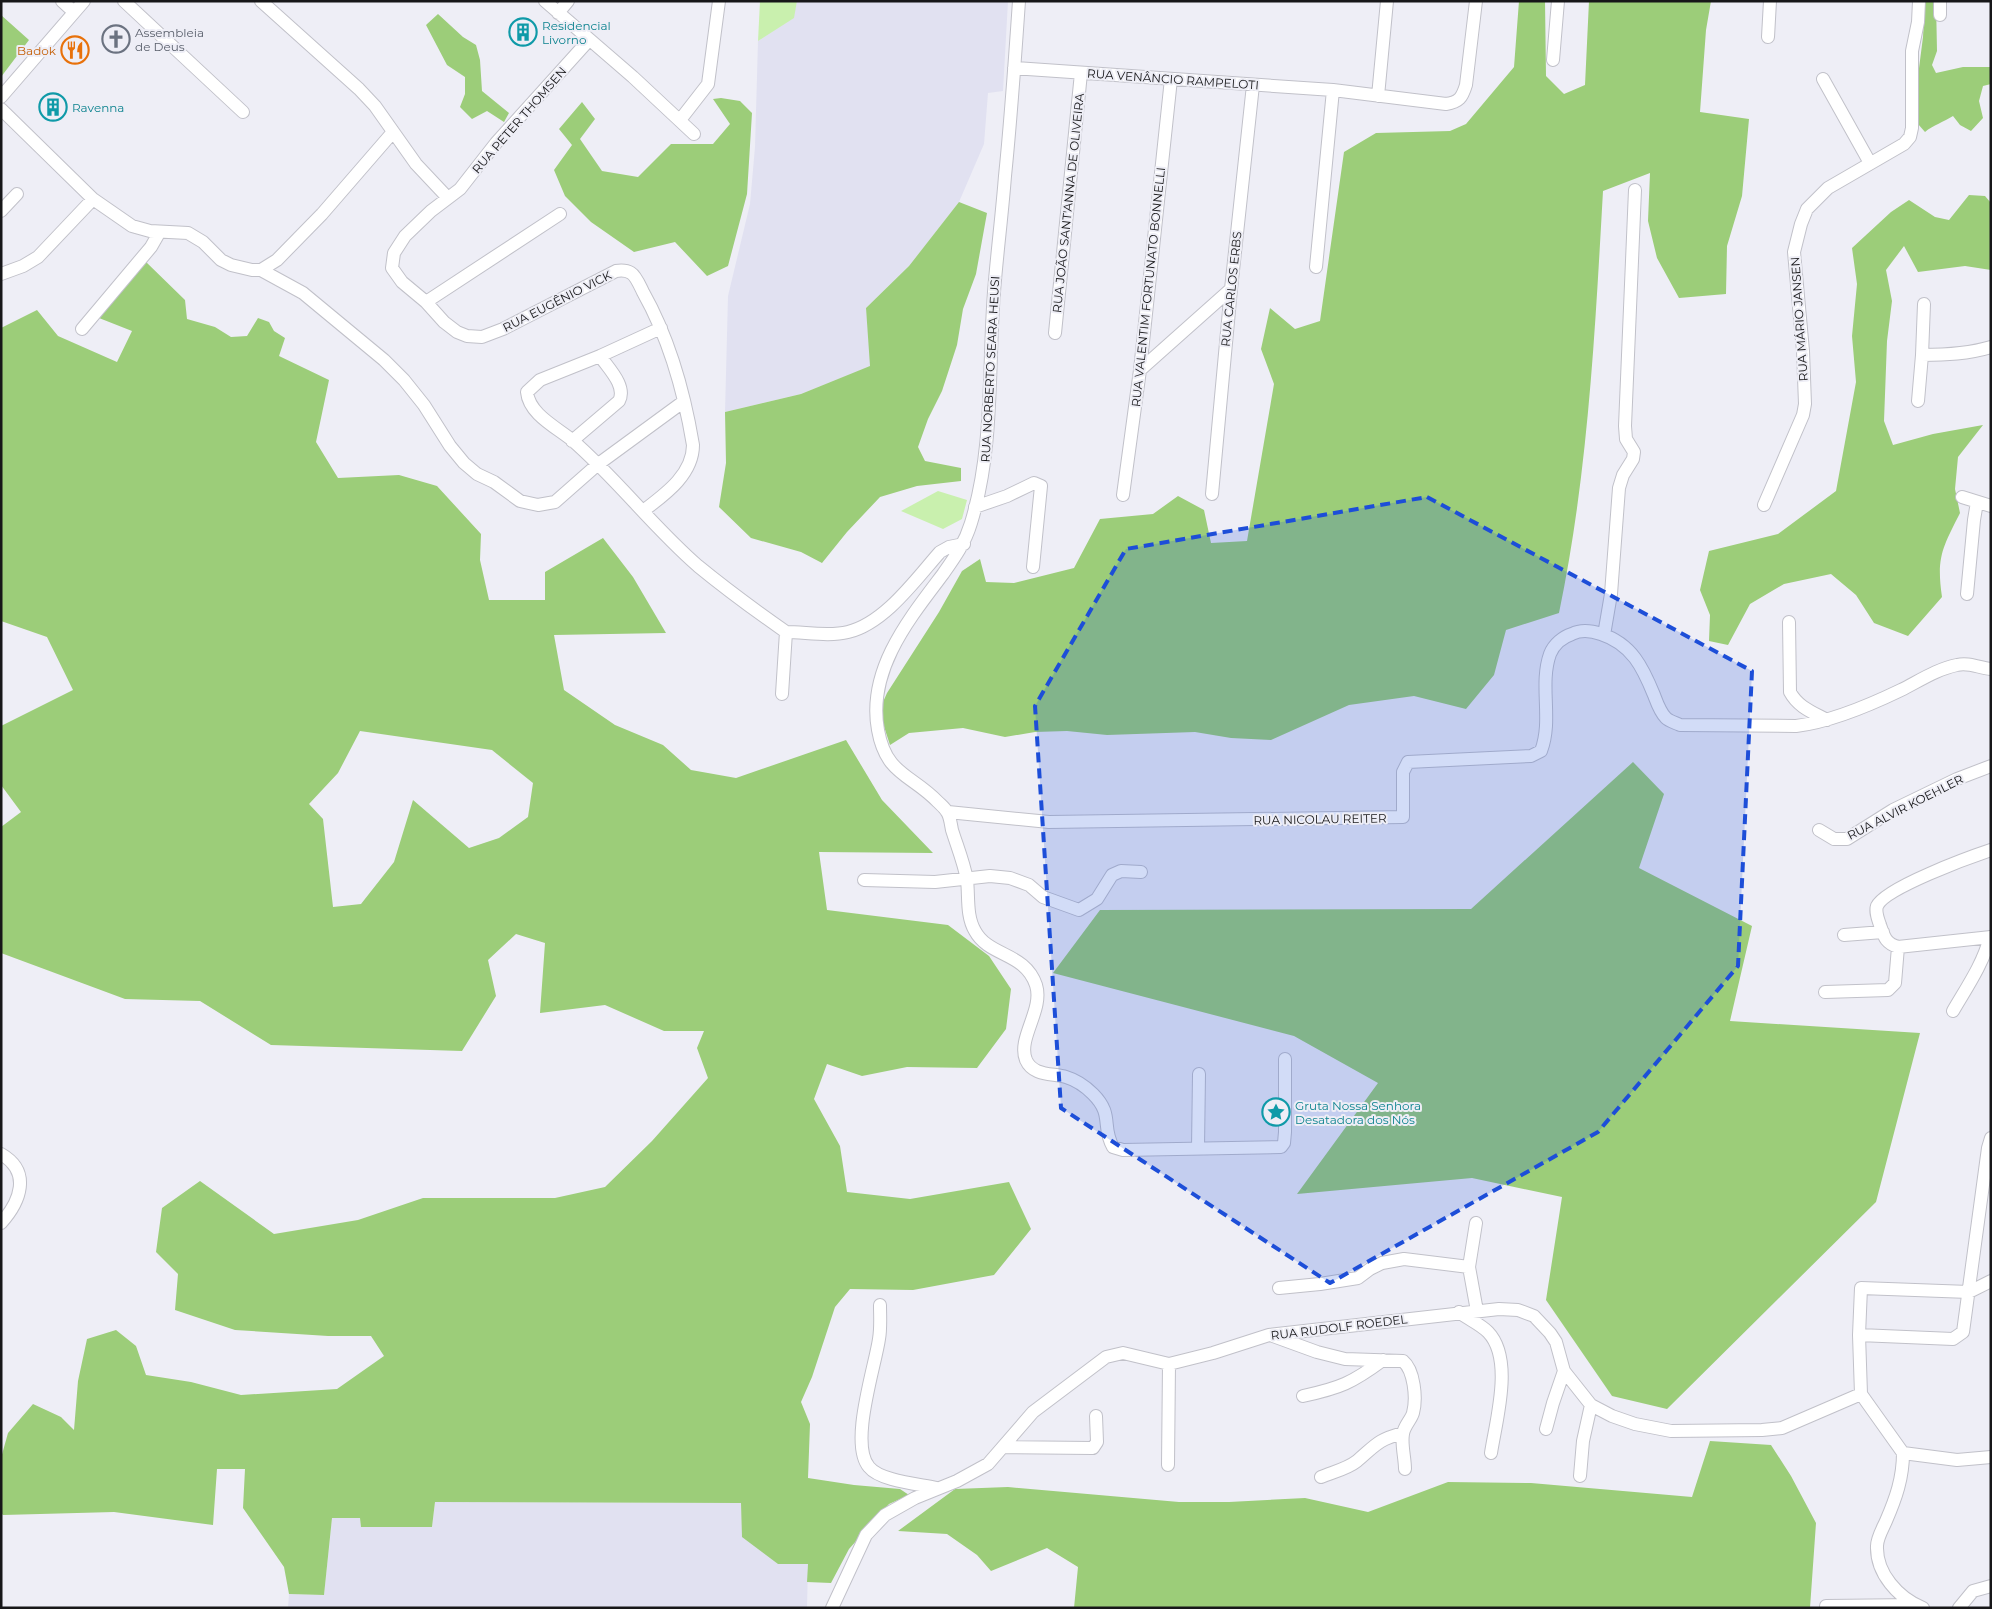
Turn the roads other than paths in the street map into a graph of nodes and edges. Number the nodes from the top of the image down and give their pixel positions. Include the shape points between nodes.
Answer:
1 (62, 1) edge
2 (84, 1) edge
3 (124, 1) edge
4 (261, 1) edge
5 (545, 1) edge
6 (568, 1) edge
7 (719, 1) edge
8 (1019, 1) edge
9 (1388, 1) edge
10 (1476, 1) edge
11 (1558, 1) edge
12 (1770, 1) edge
13 (1919, 1) edge
14 (1940, 1) edge
15 (74, 12) junction
16 (558, 13) junction
17 (1940, 15) dead end
18 (1768, 37) dead end
19 (589, 40) junction
20 (1553, 60) dead end
21 (1014, 68) junction
22 (1081, 73) junction
23 (1171, 79) junction
24 (1823, 79) dead end
25 (1252, 85) junction
26 (1333, 90) junction
27 (1378, 96) junction
28 (1, 97) edge
29 (1, 109) edge
30 (242, 112) dead end
31 (680, 120) junction
32 (393, 132) junction
33 (694, 134) dead end
34 (1870, 163) junction
35 (1635, 190) dead end
36 (16, 194) dead end
37 (448, 198) junction
38 (93, 199) junction
39 (1, 211) edge
40 (560, 214) dead end
41 (159, 233) junction
42 (1316, 267) dead end
43 (3, 270) edge
44 (261, 270) junction
45 (1231, 288) junction
46 (426, 302) junction
47 (1924, 304) dead end
48 (661, 328) junction
49 (82, 329) dead end
50 (1055, 333) dead end
51 (1991, 348) edge
52 (1922, 355) junction
53 (600, 356) junction
54 (1140, 370) junction
55 (1918, 401) dead end
56 (683, 402) junction
57 (572, 441) junction
58 (598, 465) junction
59 (1212, 494) dead end
60 (1124, 495) dead end
61 (1962, 497) dead end
62 (1977, 502) junction
63 (1764, 505) dead end
64 (1991, 506) edge
65 (975, 507) junction
66 (642, 511) junction
67 (964, 544) junction
68 (1033, 567) dead end
69 (1967, 594) dead end
70 (1789, 622) dead end
71 (786, 632) junction
72 (1604, 635) junction
73 (1991, 669) edge
74 (782, 694) dead end
75 (1827, 720) junction
76 (1991, 766) edge
77 (948, 812) junction
78 (1819, 830) dead end
79 (1991, 850) edge
80 (1141, 872) dead end
81 (966, 879) junction
82 (864, 880) dead end
83 (1883, 932) junction
84 (1844, 935) dead end
85 (1990, 937) edge
86 (1898, 947) junction
87 (1825, 992) dead end
88 (1953, 1011) dead end
89 (1285, 1059) dead end
90 (1198, 1074) dead end
91 (1991, 1138) edge
92 (1198, 1148) junction
93 (1, 1154) edge
94 (1, 1223) edge
95 (1476, 1223) dead end
96 (1470, 1267) junction
97 (1991, 1281) edge
98 (1279, 1288) dead end
99 (1969, 1292) junction
100 (880, 1305) dead end
101 (1477, 1311) junction
102 (1459, 1312) junction
103 (1269, 1335) junction
104 (1859, 1335) junction
105 (1383, 1360) junction
106 (1169, 1364) junction
107 (1564, 1371) junction
108 (1861, 1394) junction
109 (1303, 1396) dead end
110 (1591, 1405) junction
111 (1096, 1416) dead end
112 (1546, 1429) dead end
113 (1403, 1433) junction
114 (1003, 1447) junction
115 (1491, 1453) dead end
116 (1903, 1453) junction
117 (1991, 1457) edge
118 (1168, 1465) dead end
119 (1405, 1469) dead end
120 (1580, 1476) dead end
121 (1321, 1477) dead end
122 (937, 1488) junction
123 (1991, 1586) edge
124 (833, 1604) edge
125 (1826, 1606) dead end
126 (1919, 1606) edge
127 (1959, 1608) edge

1 - 15 street
2 - 15 street
3 - 30 street
4 - 32 street via 359,89
5 - 16 street
6 - 16 street
7 - 31 street via 708,84
8 - 21 street, RUA NORBERTO SEARA HEUSI
9 - 27 street
10 - 27 street, RUA VENÂNCIO RAMPELOTI via 1462,97 1446,104
11 - 20 street
12 - 18 street
13 - 34 street, RUA MÁRIO JANSEN via 1912,51 1910,137 1904,144
14 - 17 street
15 - 28 street
16 - 19 street
19 - 31 street
19 - 37 street, RUA PETER THOMSEN via 496,143 468,180
21 - 22 street, RUA VENÂNCIO RAMPELOTI
21 - 65 street, RUA NORBERTO SEARA HEUSI via 993,295 986,453
22 - 23 street, RUA VENÂNCIO RAMPELOTI
22 - 50 street, RUA JOÃO SANT'ANNA DE OLIVEIRA
23 - 25 street, RUA VENÂNCIO RAMPELOTI
23 - 54 street, RUA VALENTIM FORTUNATO BONNELLI
24 - 34 street
25 - 26 street, RUA VENÂNCIO RAMPELOTI
25 - 45 street, RUA CARLOS ERBS
26 - 27 street, RUA VENÂNCIO RAMPELOTI
26 - 42 street
29 - 38 street
31 - 33 street
32 - 37 street via 416,164
32 - 44 street via 322,214 277,260
34 - 63 street, RUA MÁRIO JANSEN via 1828,188 1807,210 1801,224 1794,252 1805,404 1803,416
35 - 72 street via 1625,426 1626,439 1634,452 1619,488 1611,594
36 - 39 street
37 - 46 street, RUA EUGÊNIO VICK via 405,236 394,253 392,268 402,282
38 - 41 street via 132,226
38 - 43 street via 38,257 23,266
40 - 46 street
41 - 44 street via 188,233 203,242 221,260 242,269
41 - 49 street via 151,247
44 - 58 street via 303,293 384,360 424,405 464,463 520,501 538,506 555,502
45 - 54 street
45 - 59 street, RUA CARLOS ERBS
46 - 48 street, RUA EUGÊNIO VICK via 457,332 482,337 616,271 624,270 632,274
47 - 52 street
48 - 53 street
48 - 56 street, RUA EUGÊNIO VICK via 678,373
51 - 52 street via 1948,356
52 - 55 street
53 - 57 street via 623,395
53 - 57 street via 540,380 527,392 533,410
54 - 60 street, RUA VALENTIM FORTUNATO BONNELLI
56 - 58 street
56 - 66 street, RUA EUGÊNIO VICK via 693,454 688,467 669,491
57 - 58 street
58 - 66 street
61 - 62 street
62 - 64 street
62 - 69 street
65 - 67 street, RUA NORBERTO SEARA HEUSI
65 - 68 street via 1034,483 1041,486
66 - 71 street via 698,565
67 - 71 street via 940,552 891,606 862,628 846,633
67 - 77 street, RUA NORBERTO SEARA HEUSI via 894,644 884,666 876,711 882,748 890,763
70 - 75 street via 1790,692 1805,709
71 - 74 street
72 - 75 street, RUA NICOLAU REITER via 1638,660 1659,708 1667,719 1680,725 1796,726
72 - 77 street, RUA NICOLAU REITER via 1577,631 1563,637 1551,652 1547,670 1546,738 1541,751 1531,756 1408,762 1403,772 1403,817 1049,822
73 - 75 street, RUA NICOLAU REITER via 1967,664 1942,669
76 - 78 street, RUA ALVIR KOEHLER via 1957,778 1893,810 1847,839 1834,839
77 - 81 street
79 - 83 street via 1920,877 1882,900 1877,906 1877,915
80 - 81 street via 1121,871 1112,875 1097,899 1079,910 1043,897 1029,885 1010,878
81 - 82 street via 935,882
81 - 92 street via 974,930 982,941 1016,958 1035,982 1037,1005 1024,1049 1026,1061 1032,1069 1074,1080 1095,1096 1107,1114 1108,1138 1113,1147 1123,1150
83 - 84 street
83 - 86 street via 1889,944
85 - 86 street
85 - 88 street via 1986,951
86 - 87 street via 1895,983 1888,990
89 - 92 street via 1285,1132 1281,1147
90 - 92 street
91 - 99 street
93 - 94 street via 8,1158 18,1173 20,1190 12,1211
95 - 96 street
96 - 98 street via 1404,1259 1382,1263 1358,1278
96 - 101 street
97 - 99 street
99 - 104 street via 1963,1332 1953,1339
99 - 104 street via 1861,1288
100 - 122 street via 880,1338 861,1428 864,1456 869,1467 883,1476
101 - 102 street, RUA RUDOLF ROEDEL
101 - 107 street, RUA RUDOLF ROEDEL via 1518,1310 1534,1316 1556,1342
102 - 103 street, RUA RUDOLF ROEDEL
102 - 115 street via 1488,1332 1500,1355 1502,1382
103 - 105 street via 1345,1359
103 - 106 street, RUA RUDOLF ROEDEL
104 - 108 street
105 - 109 street via 1356,1380 1334,1390
105 - 113 street via 1403,1361 1410,1371 1415,1401 1413,1414
106 - 114 street, RUA RUDOLF ROEDEL via 1123,1353 1106,1357 1033,1412
106 - 118 street
107 - 110 street, RUA RUDOLF ROEDEL
107 - 112 street
108 - 110 street, RUA RUDOLF ROEDEL via 1782,1428 1762,1430 1671,1431 1635,1424
108 - 116 street
110 - 120 street
111 - 114 street via 1097,1442 1093,1448
113 - 119 street
113 - 121 street via 1384,1438 1356,1461
114 - 122 street, RUA RUDOLF ROEDEL via 988,1464
116 - 117 street via 1957,1460
116 - 126 street via 1901,1484 1876,1544 1879,1565 1889,1583
122 - 124 street, RUA RUDOLF ROEDEL via 885,1515 866,1535
123 - 127 street via 1973,1591
125 - 126 street

